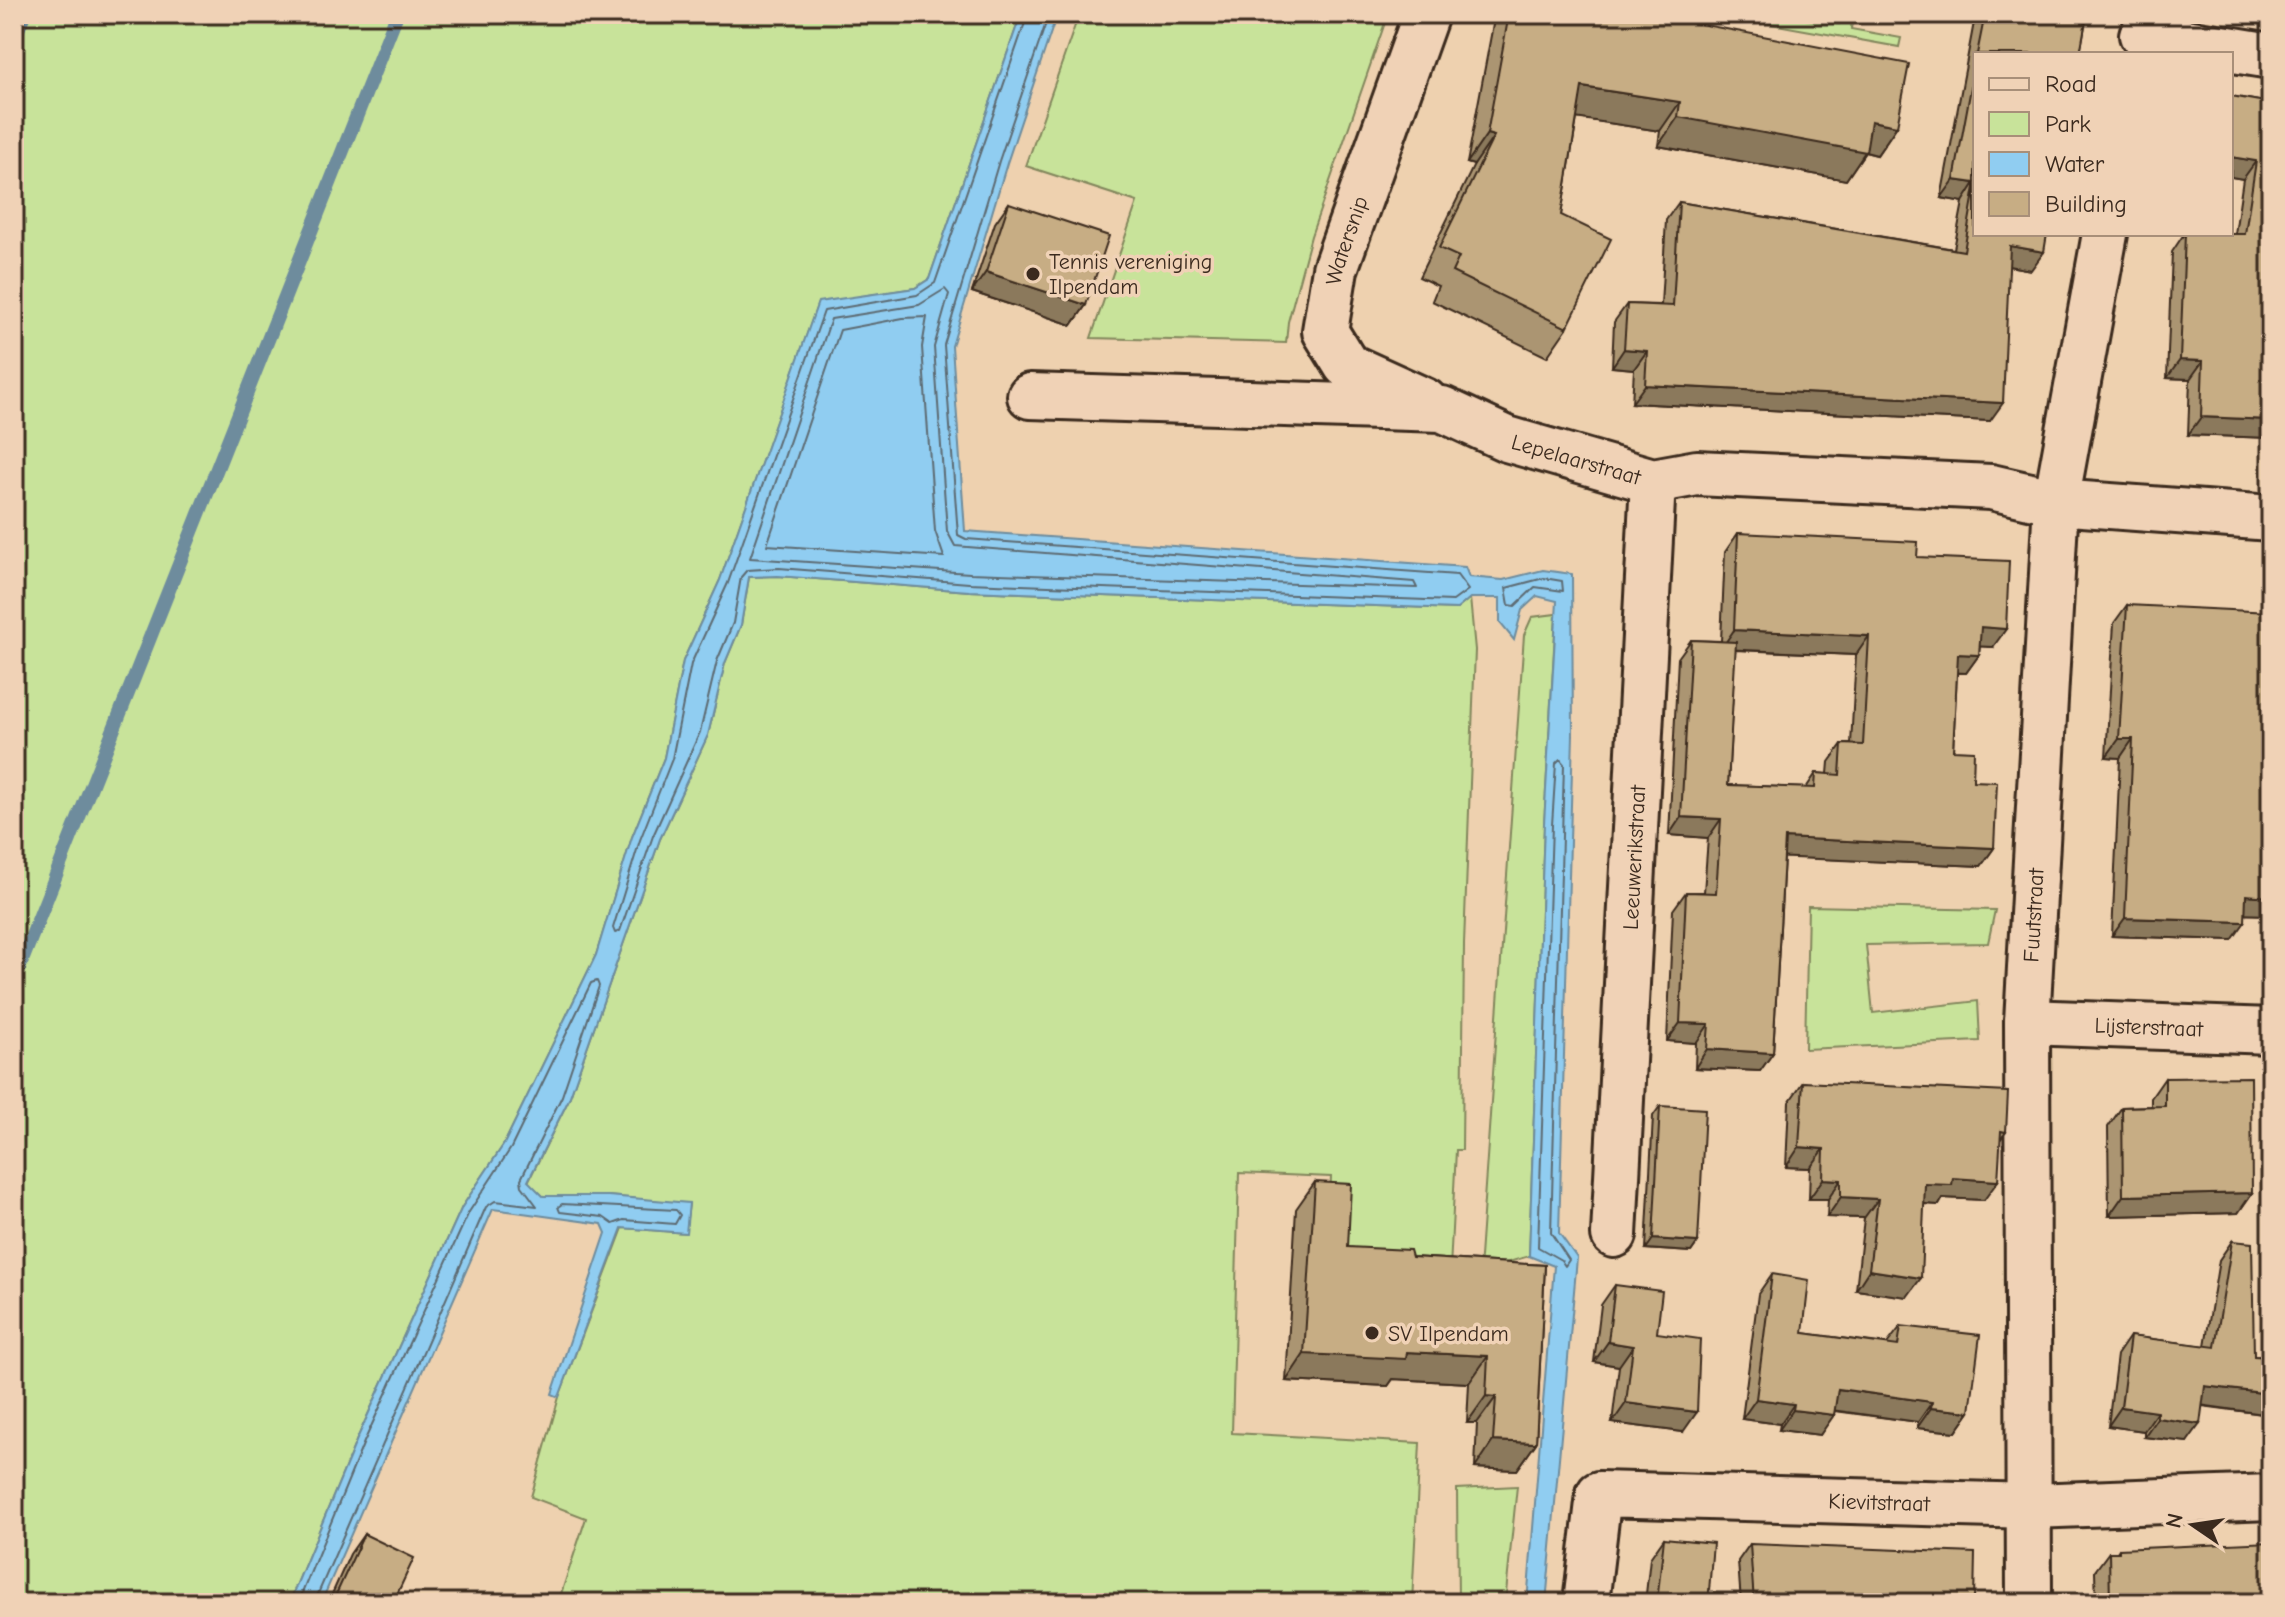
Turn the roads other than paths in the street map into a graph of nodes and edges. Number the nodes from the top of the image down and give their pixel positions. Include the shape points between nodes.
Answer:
1 (1426, 14) edge
2 (2142, 34) edge
3 (2271, 56) edge
4 (2105, 236) edge
5 (1030, 396) dead end
6 (1442, 409) junction
7 (1653, 481) junction
8 (2056, 502) junction
9 (2271, 518) edge
10 (2027, 1022) junction
11 (2271, 1031) edge
12 (1614, 1235) dead end
13 (2271, 1497) edge
14 (2032, 1506) junction
15 (1586, 1603) edge
16 (2029, 1603) edge

1 - 6 street, Watersnip via 1335,269 1325,331 1346,365
2 - 3 street
4 - 8 street, Fuutstraat
5 - 6 street, Lepelaarstraat
6 - 7 street, Lepelaarstraat via 1507,439
7 - 8 street, Lepelaarstraat via 1697,473 1991,487
7 - 12 street, Leeuwerikstraat
8 - 9 street, Lepelaarstraat
8 - 10 street, Fuutstraat
10 - 11 street, Lijsterstraat
10 - 14 street, Fuutstraat
13 - 14 street, Kievitstraat
14 - 15 street, Kievitstraat via 1599,1494
14 - 16 street, Fuutstraat

